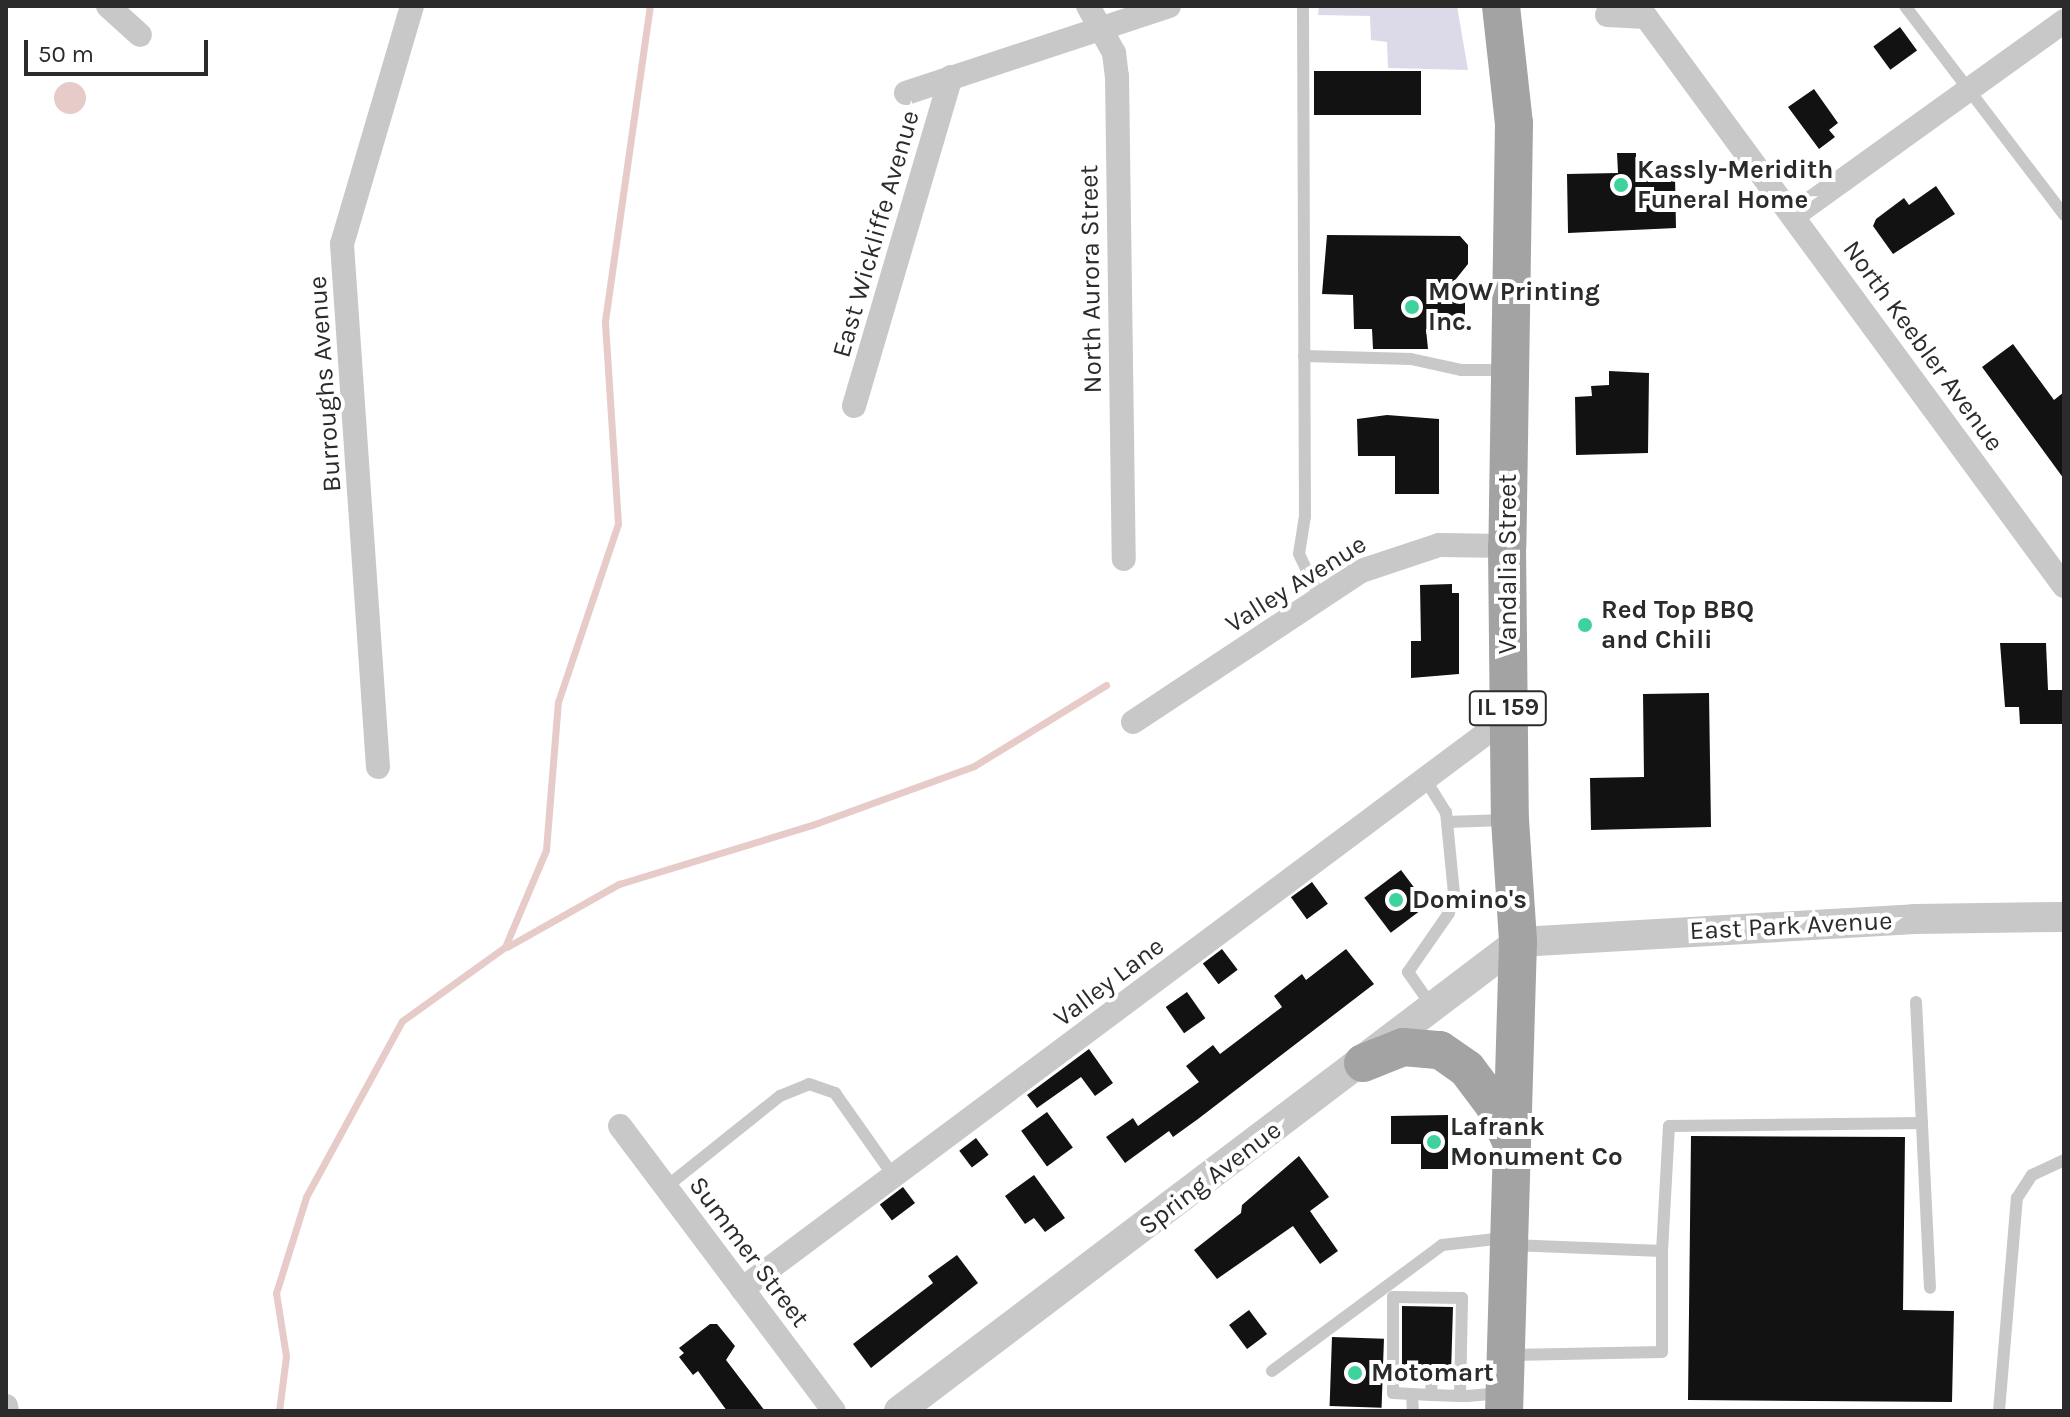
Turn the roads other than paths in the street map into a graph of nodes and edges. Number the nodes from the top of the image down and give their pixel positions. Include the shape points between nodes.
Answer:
1 (108, 6) edge
2 (412, 6) edge
3 (1088, 6) edge
4 (1169, 6) edge
5 (1303, 6) edge
6 (1501, 6) edge
7 (1905, 6) edge
8 (1607, 15) dead end
9 (2064, 21) edge
10 (1103, 27) junction
11 (140, 35) dead end
12 (951, 77) junction
13 (1969, 90) junction
14 (906, 93) dead end
15 (2064, 215) edge
16 (1793, 216) junction
17 (1304, 356) junction
18 (1510, 370) junction
19 (854, 406) dead end
20 (1507, 546) junction
21 (1124, 559) dead end
22 (2064, 586) edge
23 (1320, 598) junction
24 (1508, 717) junction
25 (1133, 722) dead end
26 (378, 767) dead end
27 (1425, 779) junction
28 (1510, 820) junction
29 (1447, 822) junction
30 (2064, 917) edge
31 (1518, 942) junction
32 (1916, 1002) dead end
33 (1434, 1010) junction
34 (1363, 1063) junction
35 (1922, 1123) junction
36 (620, 1126) dead end
37 (1511, 1143) junction
38 (2064, 1160) edge
39 (895, 1178) junction
40 (666, 1187) junction
41 (1508, 1241) junction
42 (1662, 1251) junction
43 (1394, 1280) junction
44 (1930, 1288) dead end
45 (742, 1289) junction
46 (1393, 1297) junction
47 (1505, 1355) junction
48 (1272, 1371) dead end
49 (1432, 1373) dead end
50 (1412, 1394) junction
51 (1431, 1395) junction
52 (1460, 1396) junction
53 (1504, 1402) edge
54 (834, 1411) edge
55 (899, 1411) edge
56 (1413, 1411) edge
57 (1999, 1411) edge

1 - 11 street
2 - 26 street, Burroughs Avenue via 342,244
3 - 10 street, North Aurora Street
4 - 10 street, East Wickliffe Avenue
5 - 17 lane
6 - 18 main road, Vandalia Street / IL 159 via 1514,123
7 - 13 lane
8 - 16 street, North Keebler Avenue via 1646,17
9 - 13 street
10 - 12 street, East Wickliffe Avenue
10 - 21 street, North Aurora Street via 1117,76
12 - 14 street, East Wickliffe Avenue
12 - 19 street, East Wickliffe Avenue
13 - 15 lane
13 - 16 street
16 - 22 street, North Keebler Avenue
17 - 18 lane via 1411,359 1461,370
17 - 23 lane via 1305,516 1299,554
18 - 20 main road, Vandalia Street / IL 159
20 - 23 street, Valley Avenue via 1439,545 1401,554 1361,571
20 - 24 main road, Vandalia Street / IL 159
23 - 25 street, Valley Avenue
24 - 27 street, Valley Lane
24 - 28 main road, Vandalia Street / IL 159
27 - 29 lane
27 - 39 street, Valley Lane
28 - 29 lane
28 - 31 main road, Vandalia Street / IL 159
29 - 33 lane via 1453,903 1408,972
30 - 31 street, East Park Avenue via 1914,919
31 - 33 street, Spring Avenue
31 - 37 main road, Vandalia Street / IL 159
32 - 35 lane
33 - 34 street, Spring Avenue
34 - 37 main road via 1403,1047 1440,1050 1467,1069 1494,1105
34 - 55 street, Spring Avenue
35 - 42 lane via 1669,1126
35 - 44 lane
36 - 40 street, Summer Street
37 - 41 main road, Vandalia Street / IL 159
38 - 57 lane via 2032,1175 2017,1198
39 - 40 lane via 835,1093 809,1084 780,1096
39 - 45 street, Valley Lane
40 - 45 street, Summer Street
41 - 42 lane
41 - 43 lane via 1450,1242
41 - 47 main road, Vandalia Street / IL 159
42 - 47 lane via 1662,1352
43 - 46 lane
43 - 48 lane
45 - 54 street, Summer Street
46 - 50 lane via 1393,1393
46 - 52 lane via 1432,1302 1462,1298
47 - 53 main road, Vandalia Street / IL 159
49 - 51 lane
50 - 51 lane
50 - 56 lane
51 - 52 lane
52 - 53 lane

